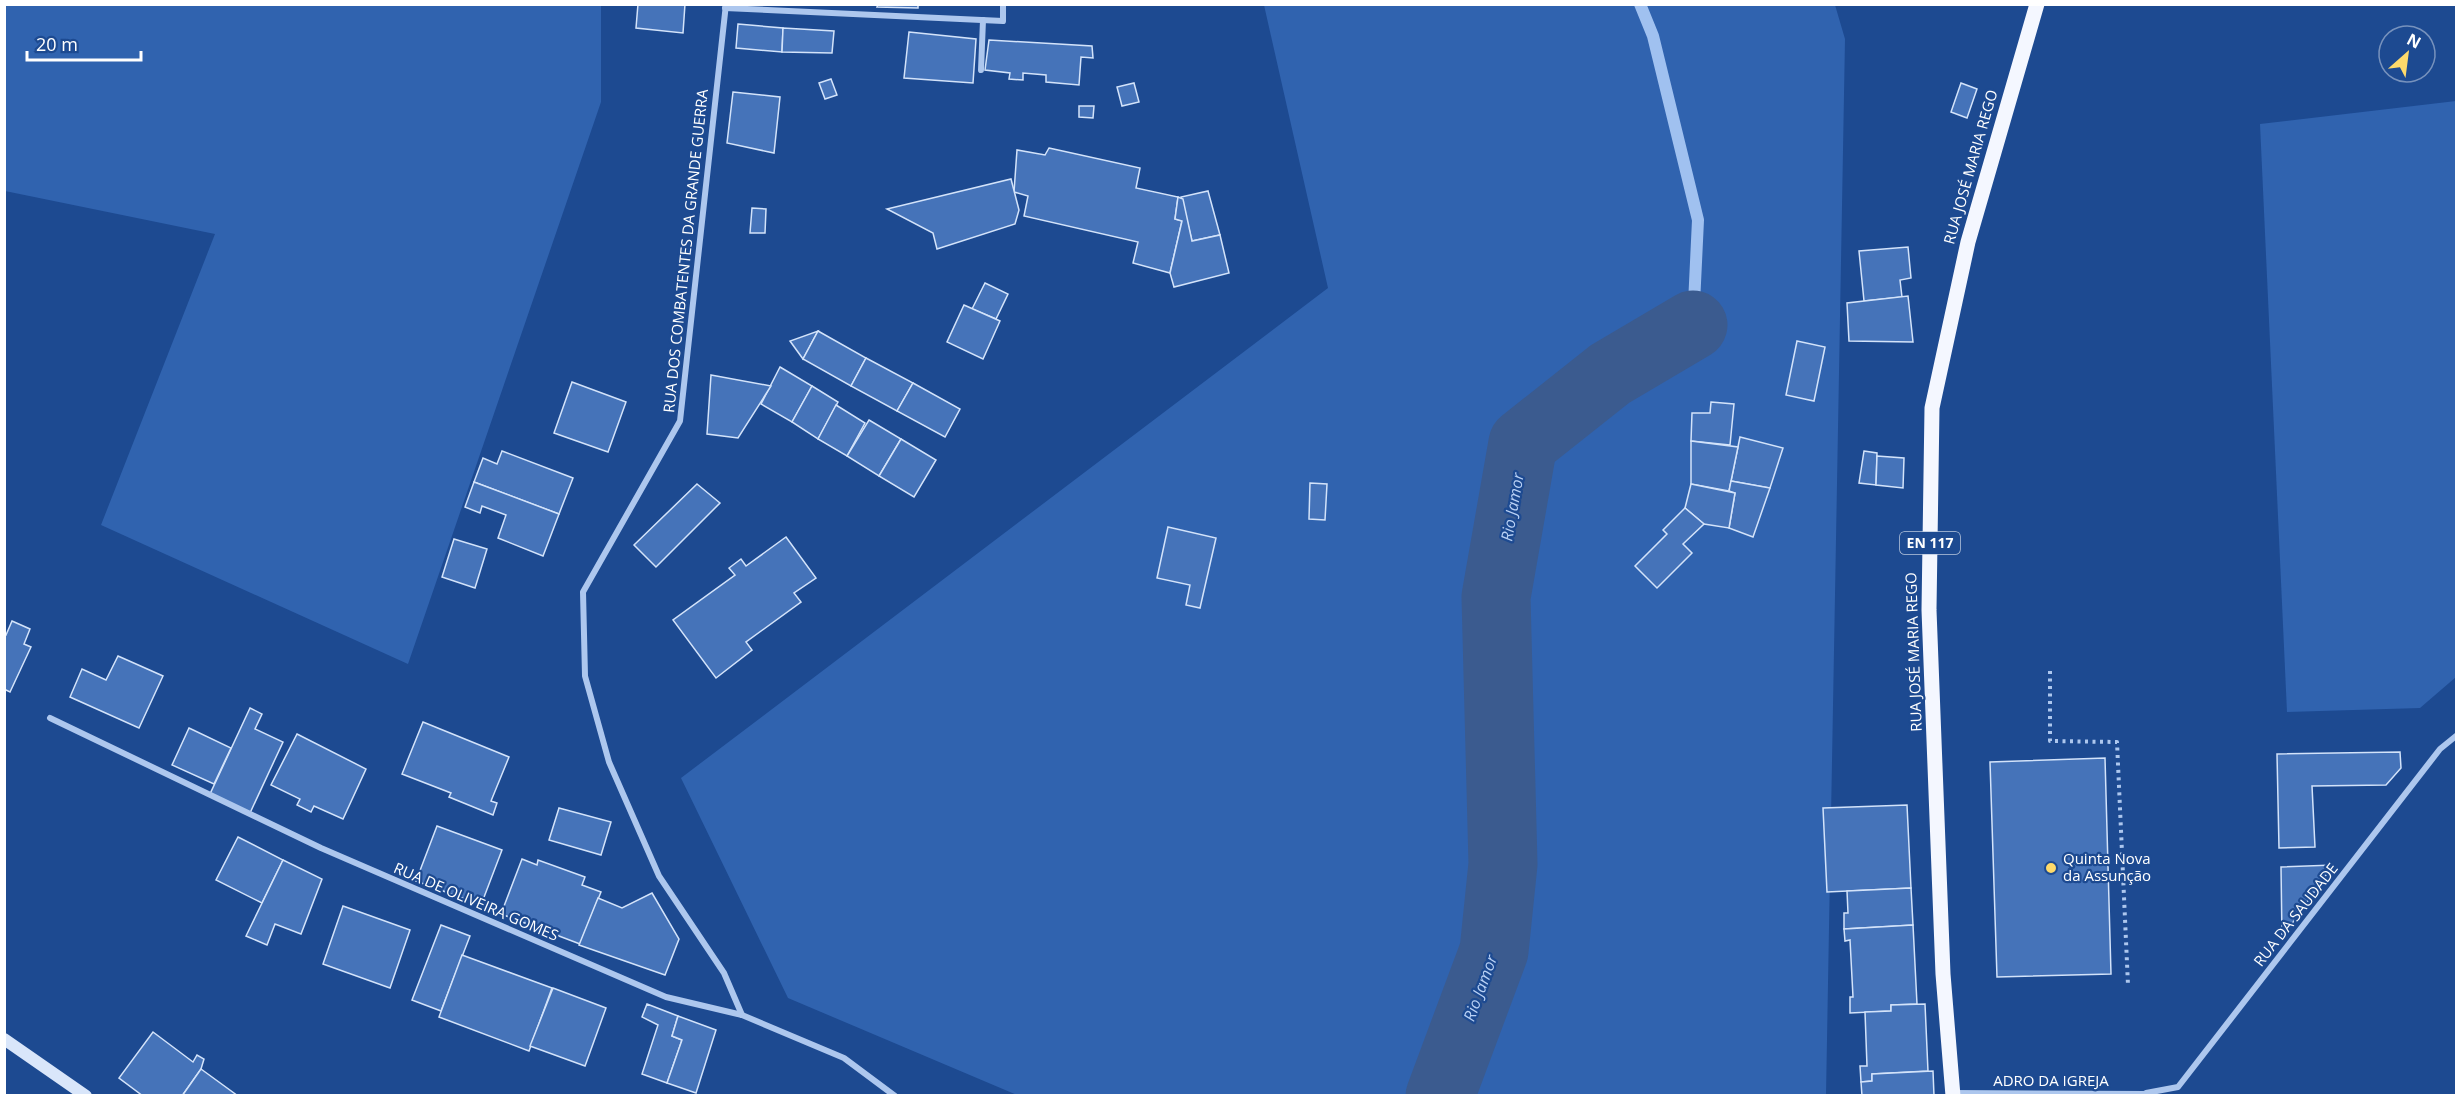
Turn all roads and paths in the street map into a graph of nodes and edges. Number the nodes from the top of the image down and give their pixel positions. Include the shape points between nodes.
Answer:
1 (1003, 4) edge
2 (2037, 4) edge
3 (725, 6) edge
4 (983, 20) junction
5 (981, 70) dead end
6 (2050, 670) dead end
7 (50, 718) dead end
8 (2457, 736) edge
9 (2128, 986) dead end
10 (742, 1015) junction
11 (4, 1039) edge
12 (1953, 1094) edge
13 (2145, 1094) edge
14 (87, 1095) edge
15 (895, 1095) edge

1 - 4 street via 1003,21
2 - 12 main road, RUA JOSÉ MARIA REGO / EN 117 via 1968,242 1932,408 1929,610 1943,974
3 - 4 street
3 - 10 street, RUA DOS COMBATENTES DA GRANDE GUERRA via 680,421 583,592 585,676 609,762 659,876 724,973
4 - 5 street
6 - 9 path via 2050,741 2117,742
7 - 10 street, RUA DE OLIVEIRA GOMES via 321,848 666,997
8 - 13 street, RUA DA SAUDADE via 2440,749 2178,1087
10 - 15 street, RUA DE OLIVEIRA GOMES via 844,1058
11 - 14 street
12 - 13 street, ADRO DA IGREJA

